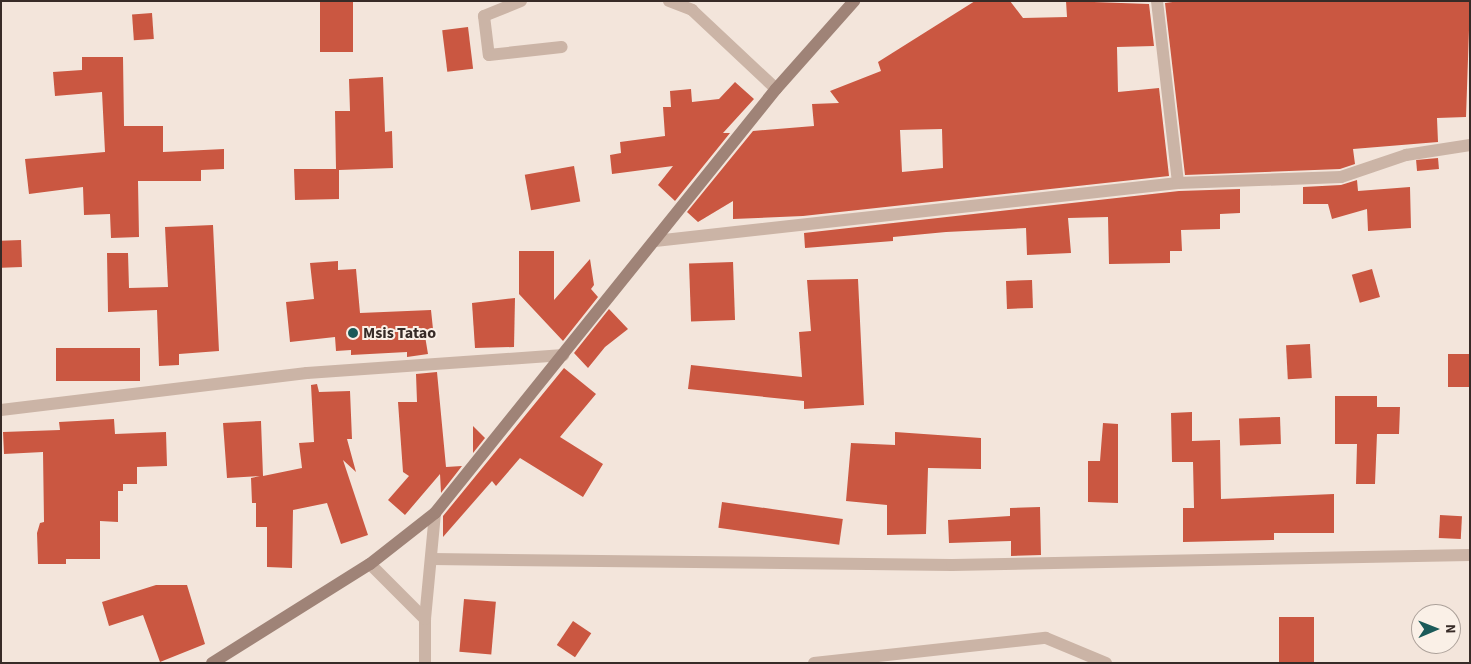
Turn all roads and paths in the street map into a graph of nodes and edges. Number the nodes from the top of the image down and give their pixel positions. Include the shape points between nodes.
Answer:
1 (521, 1) edge
2 (669, 1) edge
3 (854, 1) edge
4 (1157, 1) edge
5 (562, 47) dead end
6 (776, 89) junction
7 (1470, 145) edge
8 (1178, 183) junction
9 (655, 241) junction
10 (563, 354) junction
11 (1, 410) edge
12 (435, 513) junction
13 (1470, 555) edge
14 (432, 559) junction
15 (370, 564) junction
16 (425, 619) junction
17 (212, 663) edge
18 (425, 663) edge
19 (814, 663) edge
20 (1106, 663) edge

1 - 5 street via 484,16 489,55
2 - 6 street via 692,10
3 - 6 street
4 - 8 street
6 - 9 street
7 - 8 street via 1406,155 1342,177
8 - 9 street
9 - 10 street
10 - 11 street via 307,374
10 - 12 street
12 - 14 street
12 - 15 street
13 - 14 street via 952,565
14 - 16 street
15 - 16 street
15 - 17 street
16 - 18 street
19 - 20 street via 1046,638

